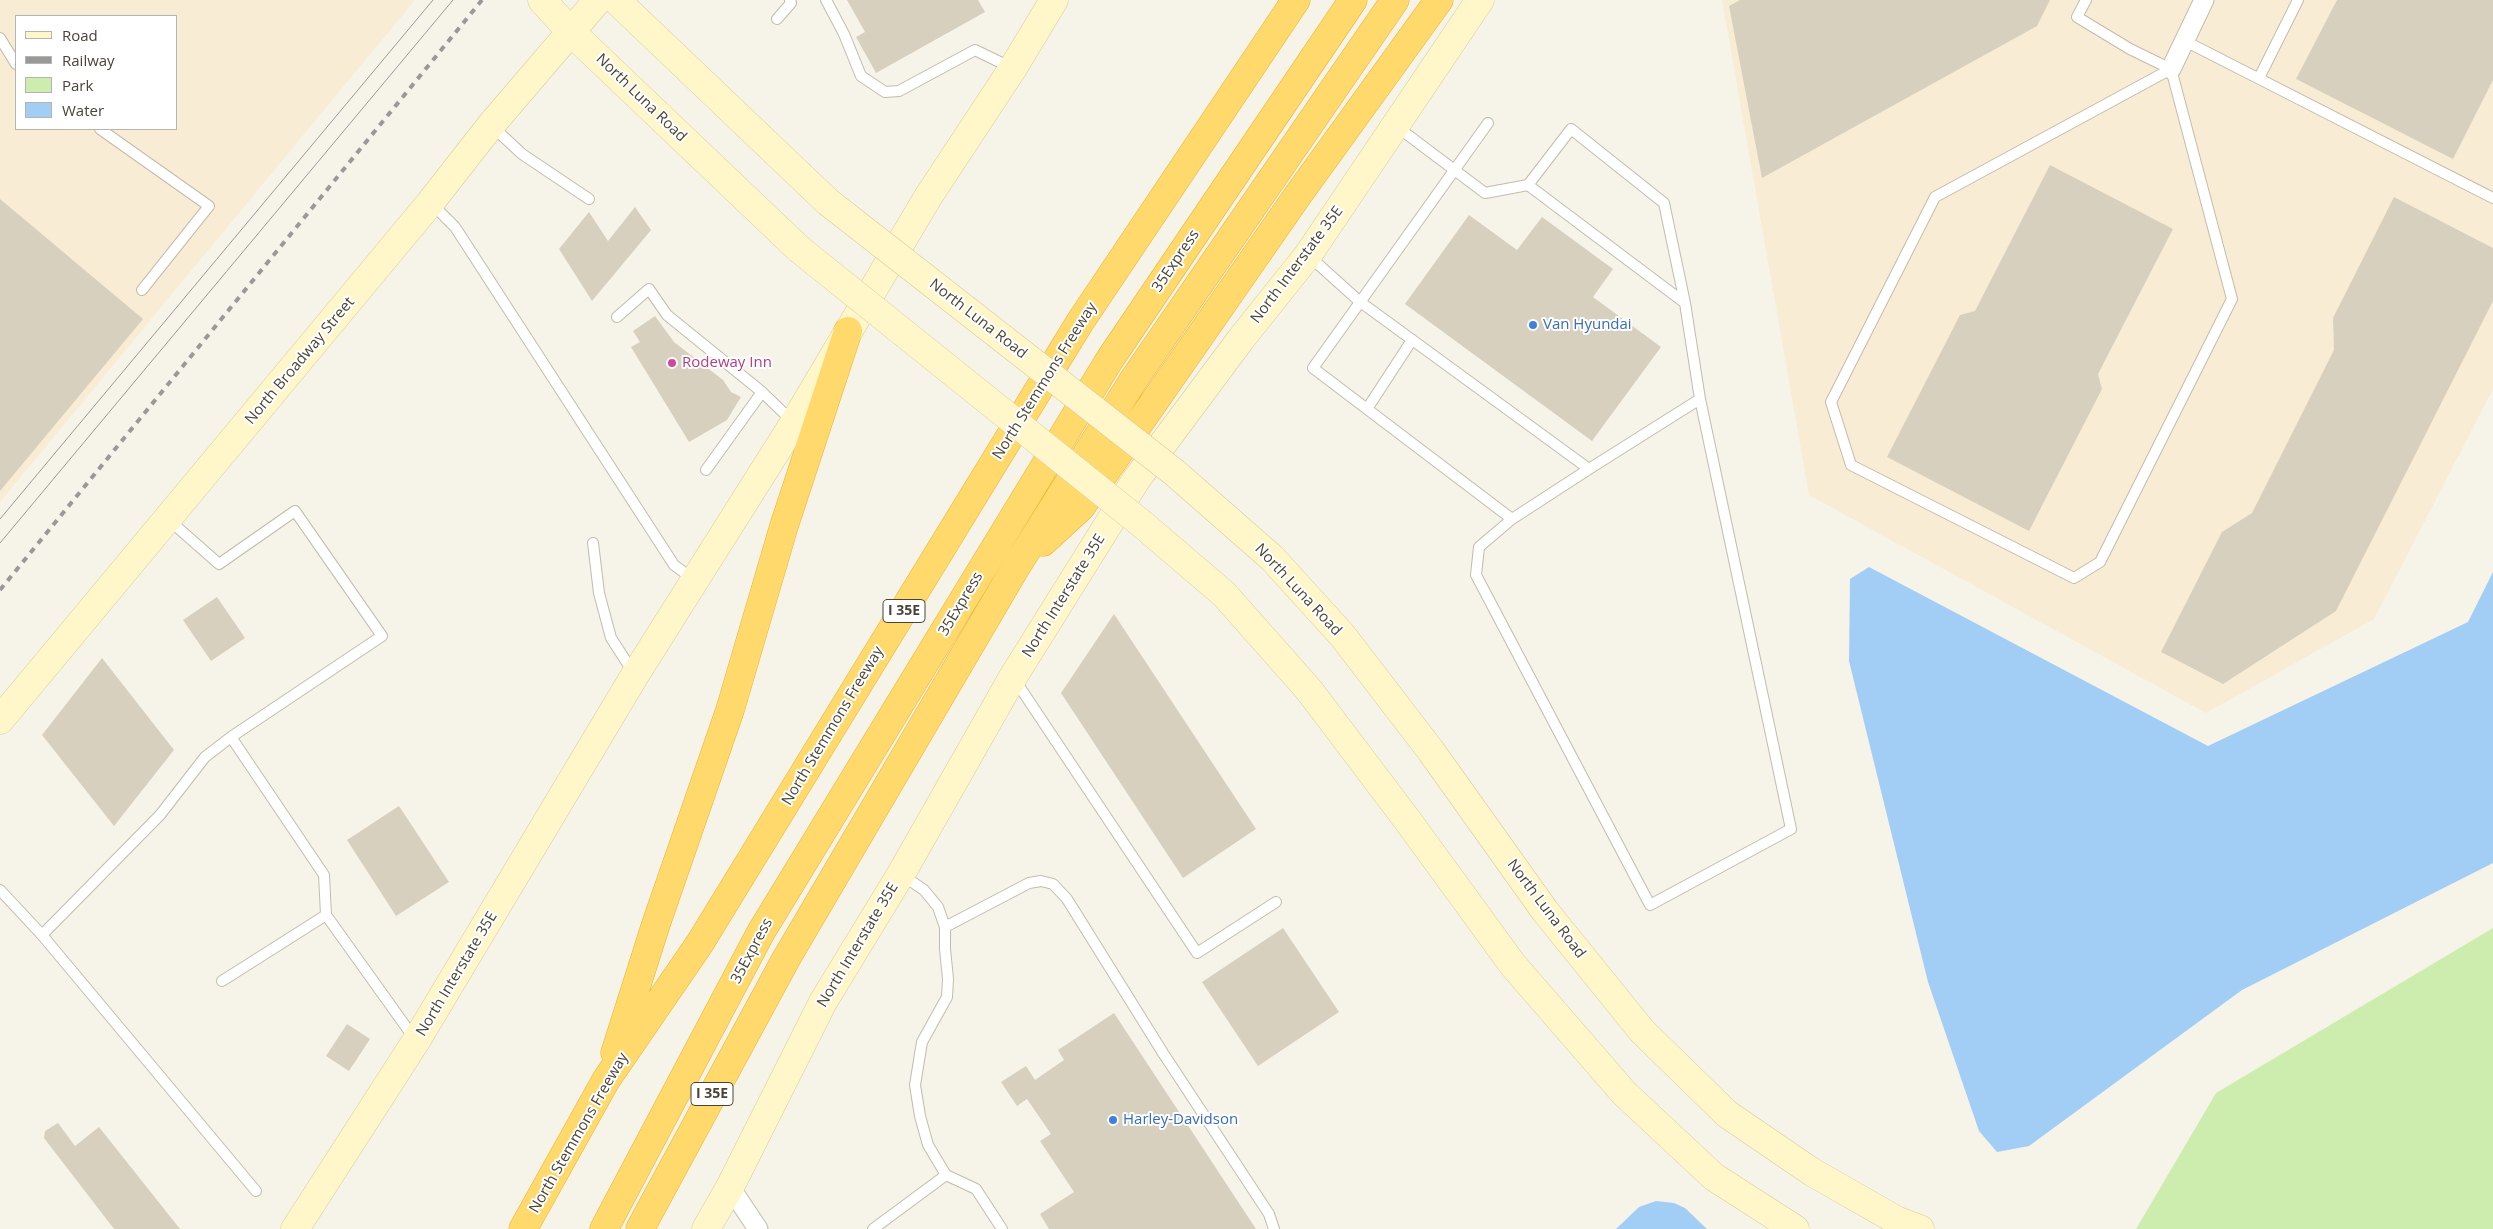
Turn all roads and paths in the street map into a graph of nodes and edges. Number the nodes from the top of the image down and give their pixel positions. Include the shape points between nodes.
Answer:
1 (542, 0) edge
2 (598, 0) edge
3 (616, 0) edge
4 (790, 0) edge
5 (826, 0) edge
6 (1296, 0) edge
7 (1353, 0) edge
8 (1395, 0) edge
9 (1439, 0) edge
10 (1480, 0) edge
11 (2086, 0) edge
12 (2204, 0) edge
13 (2298, 0) edge
14 (1047, 3) edge
15 (777, 19) dead end
16 (571, 32) junction
17 (0, 38) edge
18 (2184, 41) junction
19 (15, 62) edge
20 (1013, 68) junction
21 (2171, 69) junction
22 (2258, 78) junction
23 (1488, 124) dead end
24 (491, 125) junction
25 (1396, 126) junction
26 (101, 130) edge
27 (1453, 170) junction
28 (1528, 185) junction
29 (2493, 198) edge
30 (589, 199) dead end
31 (430, 203) junction
32 (1308, 255) junction
33 (142, 290) dead end
34 (1360, 301) junction
35 (1685, 302) junction
36 (617, 317) dead end
37 (848, 331) junction
38 (1412, 340) junction
39 (762, 392) junction
40 (1700, 399) junction
41 (1367, 409) junction
42 (794, 423) junction
43 (1589, 469) junction
44 (706, 470) dead end
45 (1512, 519) junction
46 (168, 520) junction
47 (593, 544) dead end
48 (1016, 567) junction
49 (694, 580) junction
50 (635, 675) junction
51 (1013, 677) junction
52 (0, 720) edge
53 (231, 737) junction
54 (900, 874) junction
55 (0, 890) edge
56 (1276, 902) dead end
57 (326, 915) junction
58 (945, 927) junction
59 (42, 935) junction
60 (222, 981) dead end
61 (416, 1041) junction
62 (606, 1080) junction
63 (946, 1175) junction
64 (730, 1187) junction
65 (256, 1191) dead end
66 (296, 1229) edge
67 (523, 1229) edge
68 (604, 1229) edge
69 (640, 1229) edge
70 (706, 1229) edge
71 (758, 1229) edge
72 (873, 1229) edge
73 (1002, 1229) edge
74 (1274, 1229) edge
75 (1795, 1229) edge
76 (1920, 1229) edge

1 - 16 main road, North Luna Road
2 - 16 main road, North Broadway Street
3 - 76 main road, North Luna Road, bridge via 828,202 1175,474 1272,558 1342,635 1431,750 1545,911 1642,1031 1727,1114 1812,1172 1896,1220
4 - 15 lane via 791,3
5 - 20 lane via 861,76 885,92 899,91 975,50
6 - 62 highway, North Stemmons Freeway / I 35E via 1080,322 700,943
7 - 68 highway, 35Express via 1110,358 761,932
8 - 48 highway, I 35E via 1134,379
9 - 48 highway via 1081,506
10 - 25 main road, North Interstate 35E
11 - 21 lane via 2077,17
12 - 18 street
13 - 22 lane
14 - 20 main road, North Interstate 35E
16 - 24 main road, North Broadway Street
16 - 75 main road, North Luna Road, bridge via 799,249 1142,524 1224,594 1309,690 1513,964 1624,1093 1714,1177
17 - 19 lane
18 - 21 street
18 - 22 lane
20 - 37 main road, North Interstate 35E via 928,197
21 - 21 lane via 1935,196 1831,402 1851,465 2074,578 2100,562 2232,299
22 - 29 lane
23 - 27 lane
24 - 30 lane via 522,154
24 - 31 main road, North Broadway Street
25 - 27 lane
25 - 32 main road, North Interstate 35E
26 - 33 lane via 209,206
27 - 28 lane via 1485,193
27 - 34 lane
28 - 35 lane
28 - 35 lane via 1571,129 1664,203
31 - 46 main road, North Broadway Street
31 - 49 lane via 455,227 674,565
32 - 34 lane
32 - 51 main road, North Interstate 35E via 1136,480
34 - 38 lane
34 - 41 lane via 1313,368
35 - 40 lane
36 - 39 lane via 649,289 667,315
37 - 42 main road, North Interstate 35E
37 - 62 highway via 784,526 730,710
38 - 41 lane
38 - 43 lane
39 - 42 lane
39 - 44 lane
40 - 43 lane
40 - 45 lane via 1791,829 1650,905 1476,575 1479,547
41 - 45 lane
42 - 49 main road, North Interstate 35E
43 - 45 lane
46 - 52 main road, North Broadway Street
46 - 53 lane via 219,564 296,511 382,636
47 - 50 lane via 599,593 611,638
48 - 69 highway, I 35E via 786,959
49 - 50 main road, North Interstate 35E
50 - 61 main road, North Interstate 35E
51 - 54 main road, North Interstate 35E
51 - 56 lane via 1197,953
53 - 57 lane via 324,875
53 - 59 lane via 205,757 160,815
54 - 58 lane via 924,890 938,906
54 - 64 main road, North Interstate 35E via 823,1002
55 - 59 lane
57 - 60 lane
57 - 61 lane
58 - 63 lane via 947,997 922,1042 916,1085 928,1144
58 - 74 lane via 1029,883 1053,884 1067,899 1269,1214
59 - 65 lane
61 - 66 main road, North Interstate 35E
62 - 67 highway, North Stemmons Freeway / I 35E
63 - 72 lane
63 - 73 lane via 976,1189
64 - 70 main road, North Interstate 35E
64 - 71 street

